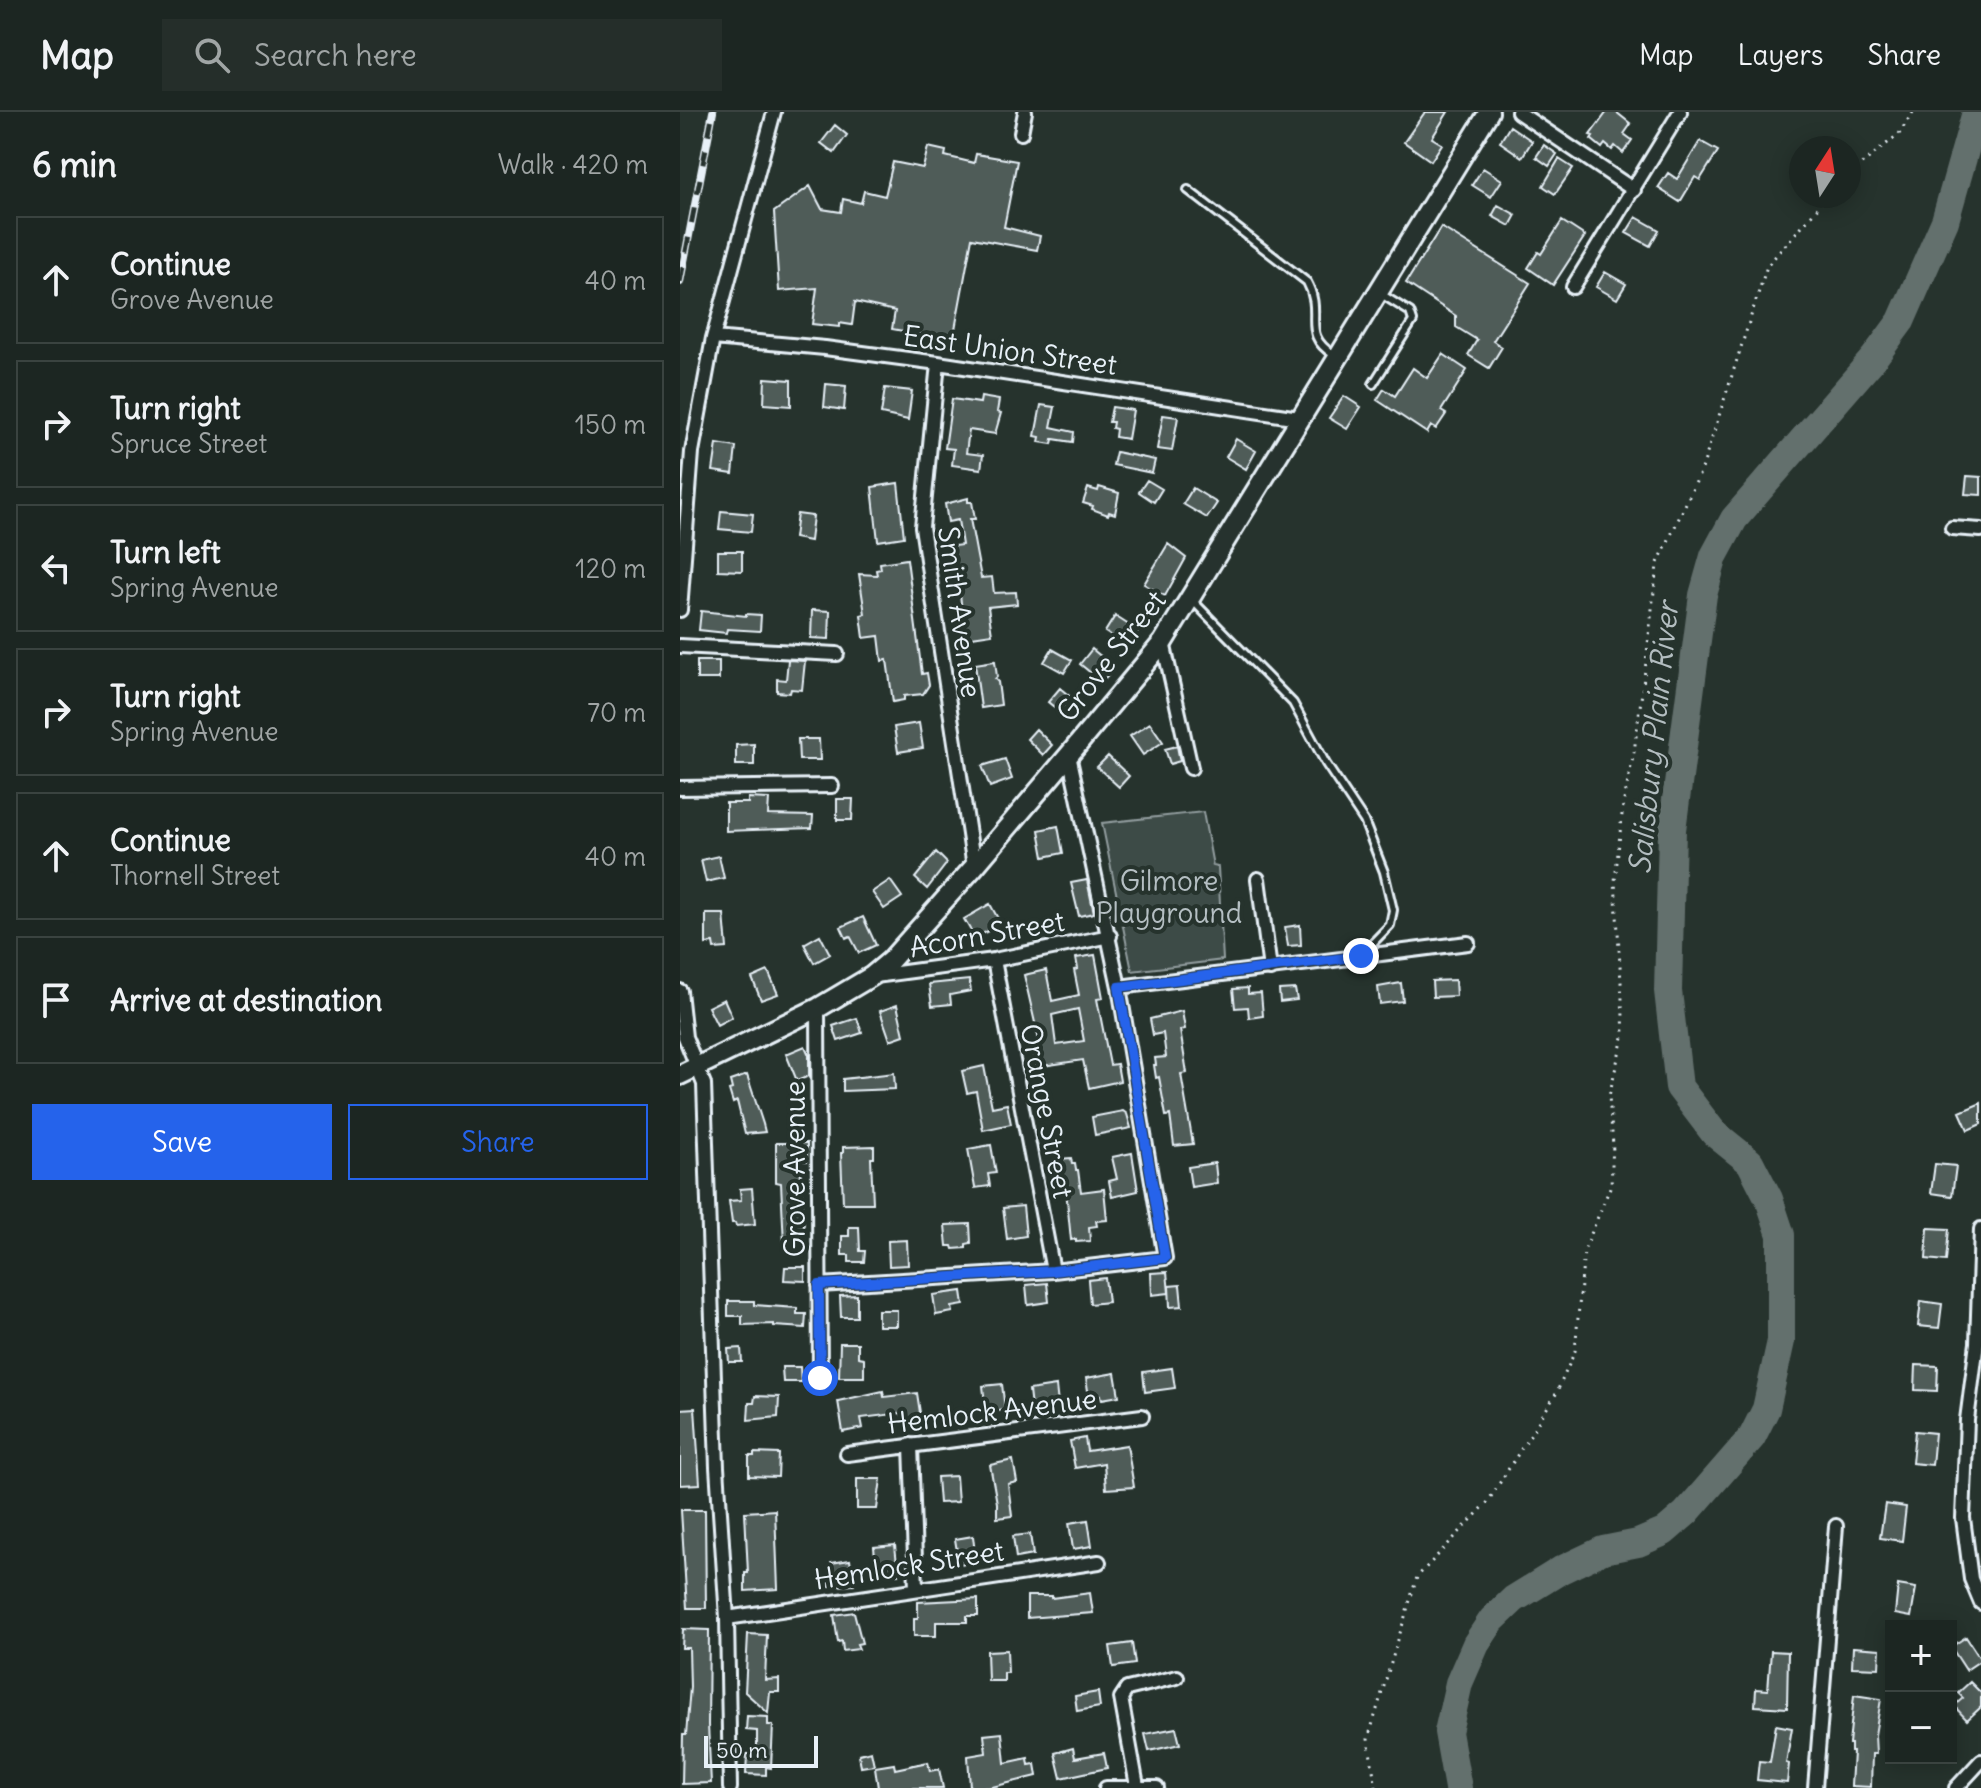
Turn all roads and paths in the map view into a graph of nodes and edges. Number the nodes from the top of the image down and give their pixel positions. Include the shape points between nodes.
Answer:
1 (774, 112) edge
2 (1025, 112) edge
3 (1489, 112) edge
4 (1518, 112) edge
5 (1680, 112) edge
6 (1913, 112) edge
7 (1021, 133) dead end
8 (1861, 164) edge
9 (1188, 190) dead end
10 (1634, 190) junction
11 (1818, 208) edge
12 (1573, 287) dead end
13 (1378, 293) junction
14 (713, 338) junction
15 (1337, 357) junction
16 (938, 363) junction
17 (1373, 384) dead end
18 (1299, 418) junction
19 (1952, 528) dead end
20 (1981, 530) edge
21 (1191, 598) junction
22 (680, 610) edge
23 (1163, 642) junction
24 (680, 646) edge
25 (837, 654) dead end
26 (1069, 755) junction
27 (1191, 768) dead end
28 (832, 786) dead end
29 (680, 788) edge
30 (974, 867) junction
31 (1258, 879) dead end
32 (1110, 936) junction
33 (1468, 943) dead end
34 (1361, 956) junction
35 (994, 960) junction
36 (1270, 969) junction
37 (872, 976) junction
38 (1119, 987) junction
39 (680, 991) edge
40 (818, 1008) junction
41 (688, 1071) edge
42 (1981, 1229) edge
43 (1053, 1271) junction
44 (819, 1285) junction
45 (1979, 1342) edge
46 (820, 1378) dead end
47 (1142, 1416) dead end
48 (911, 1445) junction
49 (847, 1454) dead end
50 (1836, 1526) dead end
51 (1099, 1562) dead end
52 (916, 1588) junction
53 (1981, 1603) edge
54 (727, 1618) junction
55 (1177, 1677) dead end
56 (1981, 1761) edge
57 (1137, 1786) edge
58 (730, 1788) edge
59 (1106, 1788) edge
60 (1157, 1788) edge
61 (1376, 1788) edge
62 (1815, 1788) edge
63 (1956, 1788) edge

1 - 14 street
2 - 7 street
3 - 13 main road, Grove Street
4 - 10 street
5 - 10 street
6 - 8 path via 1899,134
9 - 15 lane via 1307,282 1314,294 1315,336
10 - 12 street
11 - 61 path via 1767,266 1702,469 1657,565 1615,881 1624,1033 1609,1096 1611,1185 1584,1251 1575,1351 1556,1394 1487,1503 1417,1577 1368,1739
13 - 15 main road, Grove Street
13 - 17 lane via 1410,312 1413,321
14 - 16 street, East Union Street
14 - 22 street via 692,452
15 - 18 main road, Grove Street
16 - 18 street, East Union Street
16 - 30 street, Smith Avenue via 922,527
18 - 21 main road, Grove Street
19 - 20 street
21 - 23 main road, Grove Street
21 - 34 lane via 1293,703 1364,821 1389,888 1393,916
23 - 26 main road, Grove Street
23 - 27 street
24 - 25 street
26 - 30 main road, Grove Street
26 - 32 street
28 - 29 street
30 - 37 main road, Grove Street
31 - 36 street
32 - 35 street, Acorn Street
32 - 38 street
33 - 34 street
34 - 36 street
35 - 37 street, Acorn Street
35 - 43 street, Orange Street
36 - 38 street
37 - 40 main road, Grove Street
38 - 43 street via 1165,1258
39 - 41 street
40 - 41 main road, Grove Street
40 - 44 street, Grove Avenue
41 - 54 street via 704,1084
42 - 45 street
43 - 44 street
44 - 46 street, Grove Avenue
45 - 53 street via 1967,1420 1963,1518 1967,1560
47 - 48 street, Hemlock Avenue
48 - 49 street, Hemlock Avenue
48 - 52 street
50 - 62 street
51 - 52 street, Hemlock Street
52 - 54 street, Hemlock Street
54 - 58 street
55 - 57 street via 1127,1689 1121,1698
56 - 63 street
57 - 59 street
57 - 60 street

